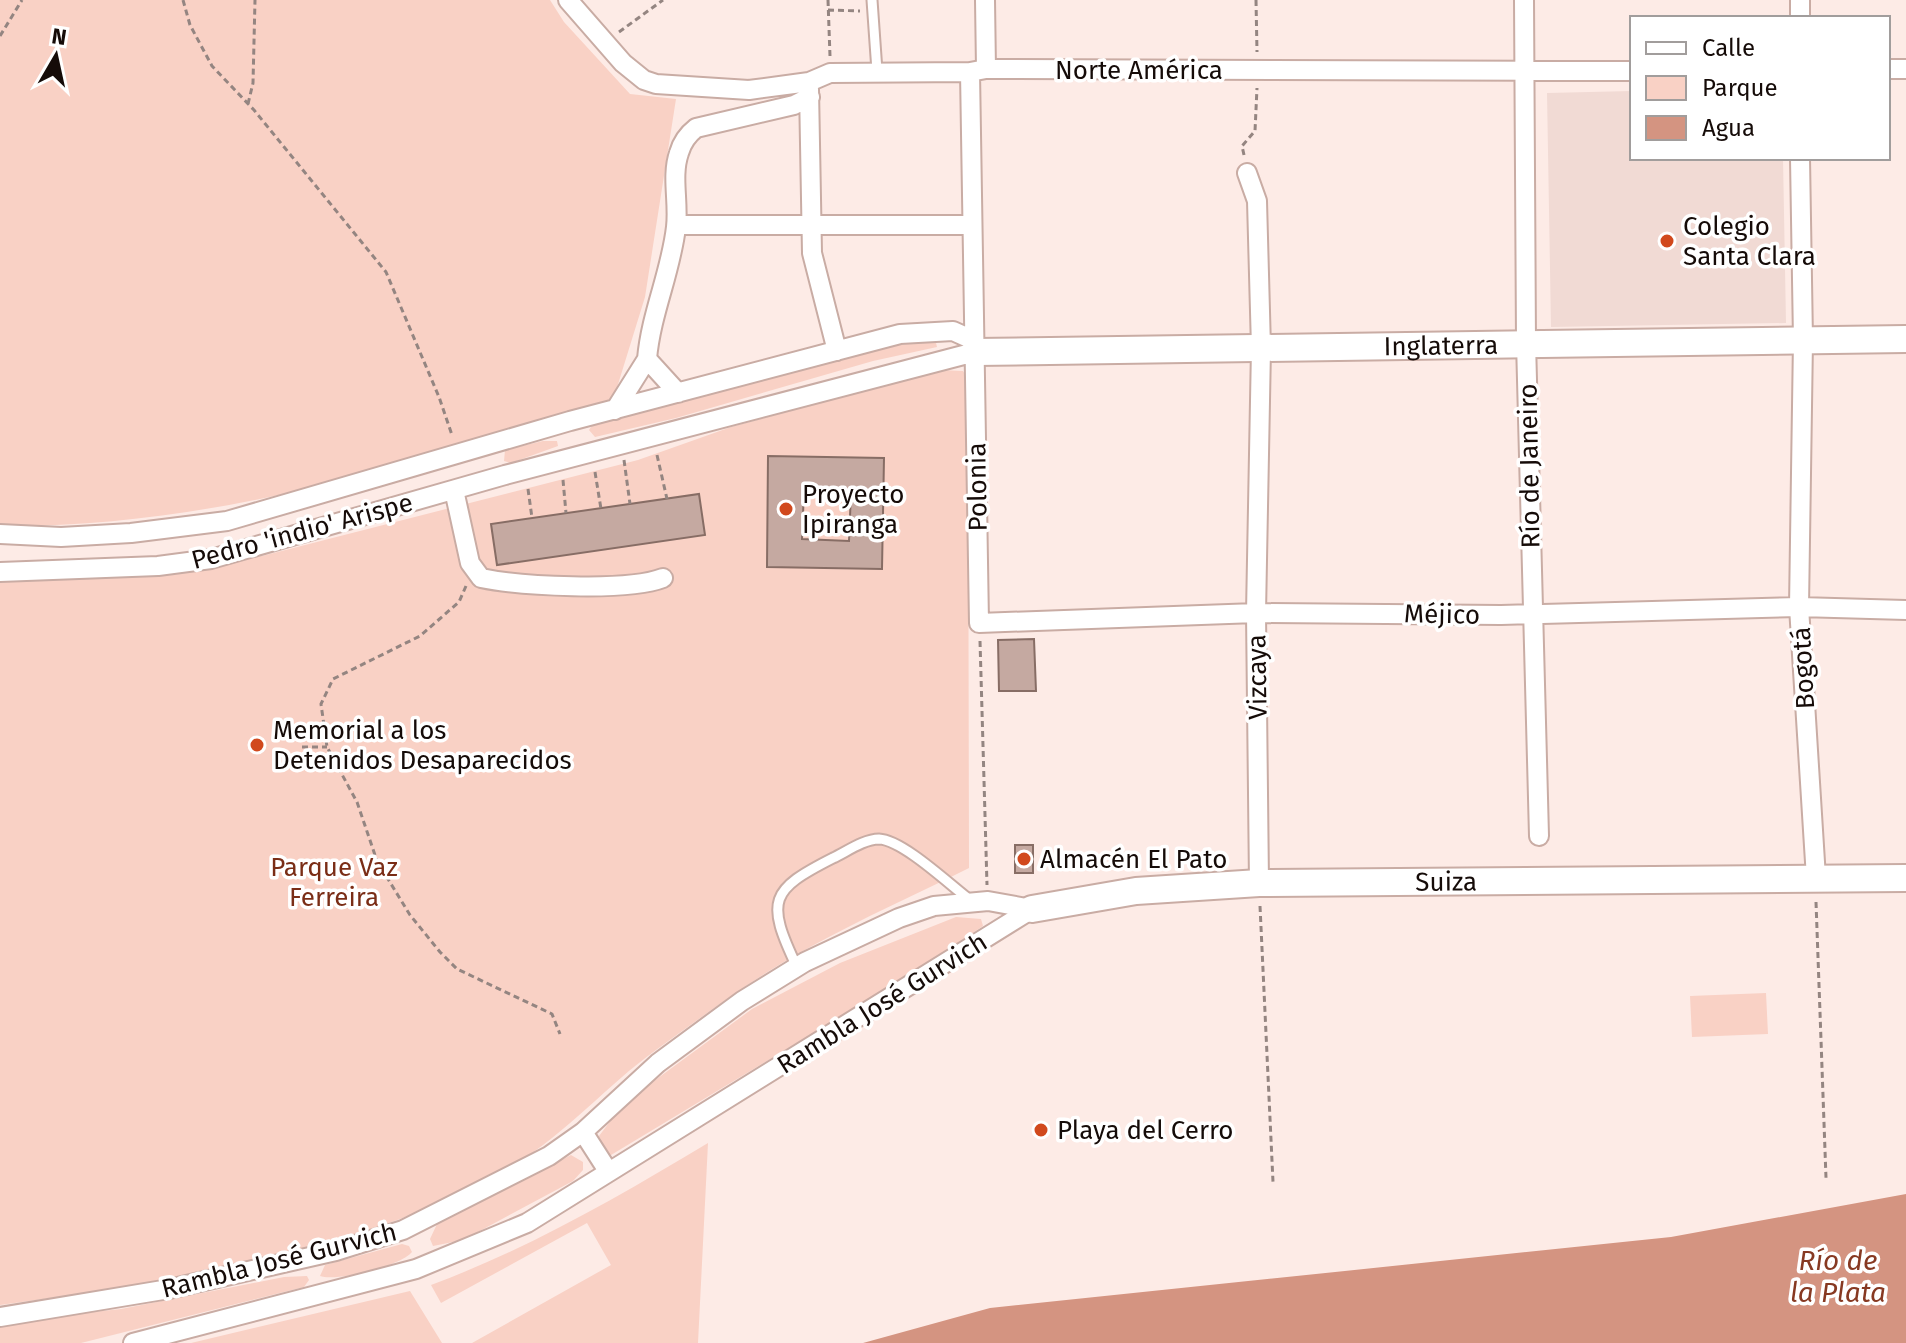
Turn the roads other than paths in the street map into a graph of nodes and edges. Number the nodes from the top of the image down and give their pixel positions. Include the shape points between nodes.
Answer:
1 (568, 0) edge
2 (872, 0) edge
3 (985, 0) edge
4 (1524, 0) edge
5 (978, 70) junction
6 (877, 71) junction
7 (1630, 71) edge
8 (1525, 73) junction
9 (809, 90) junction
10 (1800, 160) edge
11 (1247, 173) dead end
12 (677, 225) junction
13 (972, 225) junction
14 (810, 226) junction
15 (1906, 339) edge
16 (1803, 340) junction
17 (1526, 342) junction
18 (974, 346) junction
19 (1261, 348) junction
20 (837, 351) junction
21 (647, 359) junction
22 (678, 393) junction
23 (615, 410) junction
24 (570, 421) junction
25 (496, 443) junction
26 (586, 453) junction
27 (505, 475) junction
28 (454, 490) junction
29 (0, 534) edge
30 (0, 572) edge
31 (663, 578) dead end
32 (1799, 607) junction
33 (1906, 610) edge
34 (1256, 613) junction
35 (1532, 615) junction
36 (979, 623) joint
37 (1539, 836) dead end
38 (1816, 878) junction
39 (1906, 878) edge
40 (1259, 883) junction
41 (979, 901) junction
42 (1032, 909) junction
43 (797, 967) junction
44 (583, 1132) junction
45 (608, 1171) junction
46 (0, 1317) edge
47 (133, 1343) edge

1 - 9 street, Norte América via 603,43 650,82
2 - 6 lane
3 - 5 street, Polonia
4 - 8 street, Río de Janeiro
5 - 6 street, Norte América
5 - 8 street, Norte América
5 - 13 street, Polonia
6 - 9 street, Norte América via 830,73
7 - 8 street, Norte América
8 - 17 street, Río de Janeiro
9 - 12 street via 794,105 696,128 686,136 677,165
9 - 14 street
10 - 16 street, Bogotá
11 - 19 street, Vizcaya via 1257,201
12 - 14 street
12 - 21 street
13 - 14 street
13 - 18 street, Polonia
14 - 20 street
15 - 16 street, Inglaterra
16 - 17 street, Inglaterra
16 - 32 street, Bogotá
17 - 19 street, Inglaterra
17 - 35 street, Río de Janeiro
18 - 19 street, Inglaterra
18 - 20 street, Pedro 'indio' Arispe via 953,331 925,331
18 - 26 street, Pedro 'indio' Arispe
18 - 36 street, Polonia
19 - 34 street, Vizcaya
20 - 22 street, Pedro 'indio' Arispe
21 - 22 street
21 - 23 street
22 - 23 street, Pedro 'indio' Arispe
23 - 24 street, Pedro 'indio' Arispe
24 - 25 street, Pedro 'indio' Arispe
24 - 26 street
25 - 27 street
25 - 29 street, Pedro 'indio' Arispe via 227,521 117,534
26 - 27 street, Pedro 'indio' Arispe
27 - 28 street, Pedro 'indio' Arispe
28 - 30 street, Pedro 'indio' Arispe via 211,559
28 - 31 street via 481,578 553,584
32 - 33 street, Méjico
32 - 35 street, Méjico
32 - 38 street, Bogotá
34 - 35 street, Méjico
34 - 36 street, Méjico
34 - 40 street, Vizcaya
35 - 37 street, Río de Janeiro
38 - 39 street, Suiza
38 - 40 street, Suiza
40 - 42 street, Suiza via 1136,891
41 - 42 street, Suiza
41 - 43 street, Rambla José Gurvich via 934,906 899,918
41 - 43 lane via 896,844 878,839 804,874 781,892 777,900 784,936
42 - 45 street, Rambla José Gurvich
43 - 44 street, Rambla José Gurvich via 658,1063
44 - 45 street
44 - 46 street, Rambla José Gurvich via 549,1156 403,1230 169,1289
45 - 47 street, Rambla José Gurvich via 527,1223 416,1269

